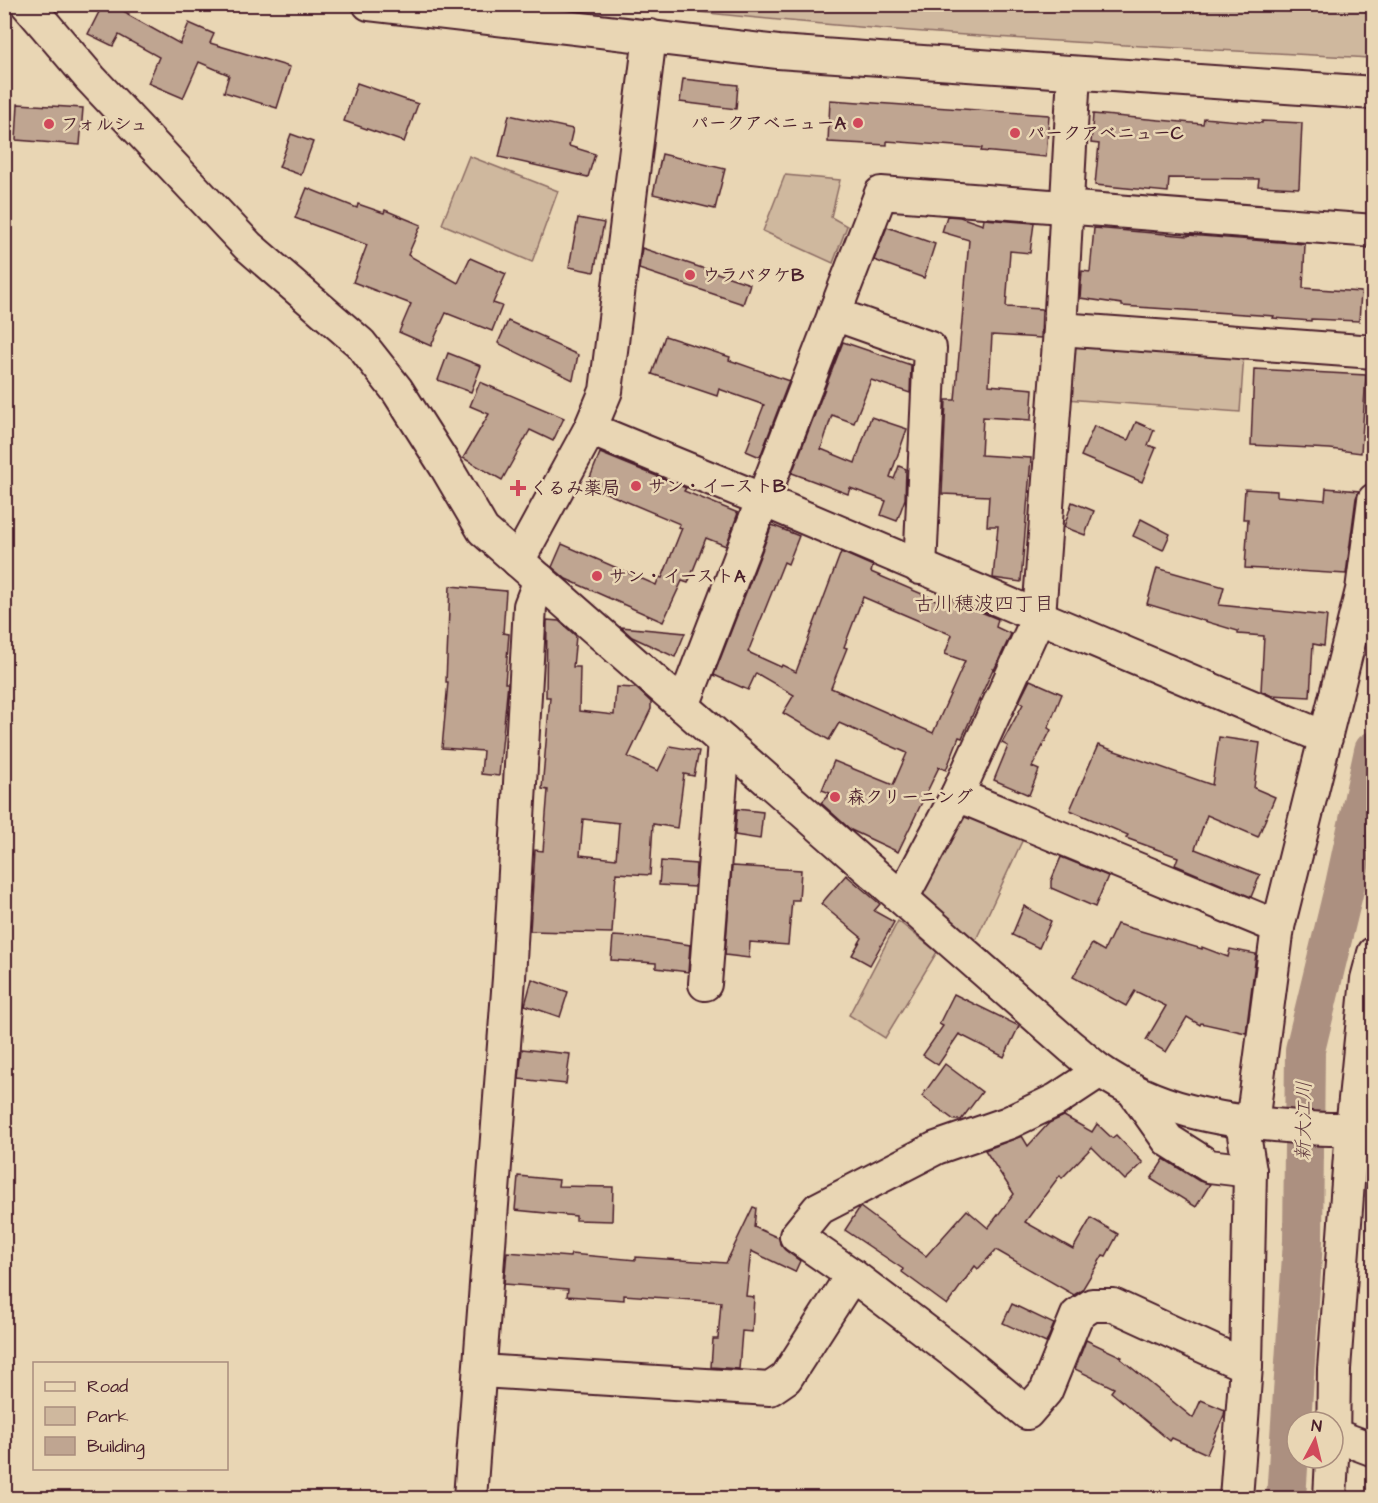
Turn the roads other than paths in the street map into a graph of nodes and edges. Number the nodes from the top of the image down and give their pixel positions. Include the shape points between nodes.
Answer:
1 (27, 4) edge
2 (382, 5) edge
3 (650, 36) junction
4 (1074, 73) junction
5 (1374, 93) edge
6 (1067, 208) junction
7 (1374, 231) edge
8 (834, 314) junction
9 (1060, 329) junction
10 (1374, 352) edge
11 (590, 429) junction
12 (763, 500) junction
13 (1374, 500) edge
14 (920, 568) junction
15 (529, 570) junction
16 (1039, 616) junction
17 (683, 706) junction
18 (1326, 738) junction
19 (724, 742) junction
20 (957, 795) junction
21 (902, 898) junction
22 (1278, 927) junction
23 (1374, 953) edge
24 (705, 984) dead end
25 (1100, 1071) junction
26 (1130, 1087) junction
27 (1255, 1124) junction
28 (1353, 1128) edge
29 (1250, 1171) junction
30 (852, 1275) junction
31 (1246, 1366) junction
32 (481, 1371) junction
33 (1334, 1410) edge
34 (1345, 1439) edge
35 (1374, 1450) edge
36 (1331, 1470) edge
37 (470, 1498) edge
38 (1236, 1498) edge
39 (1330, 1498) edge

1 - 15 street via 91,79 249,246 360,344 397,390 483,530
2 - 3 street
3 - 4 street via 778,52
3 - 11 street via 606,391
4 - 5 street
4 - 6 street
6 - 7 street
6 - 8 street via 881,193
6 - 9 street
8 - 12 street
8 - 14 street via 930,348
9 - 10 street
9 - 16 street
11 - 12 street
11 - 15 street
12 - 14 street
12 - 17 street
13 - 18 street via 1362,590
14 - 16 street
15 - 17 street
15 - 32 street via 508,990
16 - 18 street
16 - 20 street
17 - 19 street
18 - 22 street
19 - 21 street
19 - 24 street
20 - 21 street
20 - 22 street
21 - 25 street
22 - 27 street
23 - 28 street via 1367,979
25 - 26 street
25 - 30 street via 1056,1100 1008,1123 936,1148 818,1209 796,1236
26 - 27 street via 1192,1113
26 - 29 street via 1168,1140 1209,1166
27 - 28 street
27 - 29 street
28 - 33 street
29 - 31 street
30 - 31 street via 1027,1413 1046,1391 1077,1315 1092,1305 1113,1305
30 - 32 street via 786,1378 770,1389
31 - 38 street
32 - 37 street
34 - 35 street
36 - 39 street

